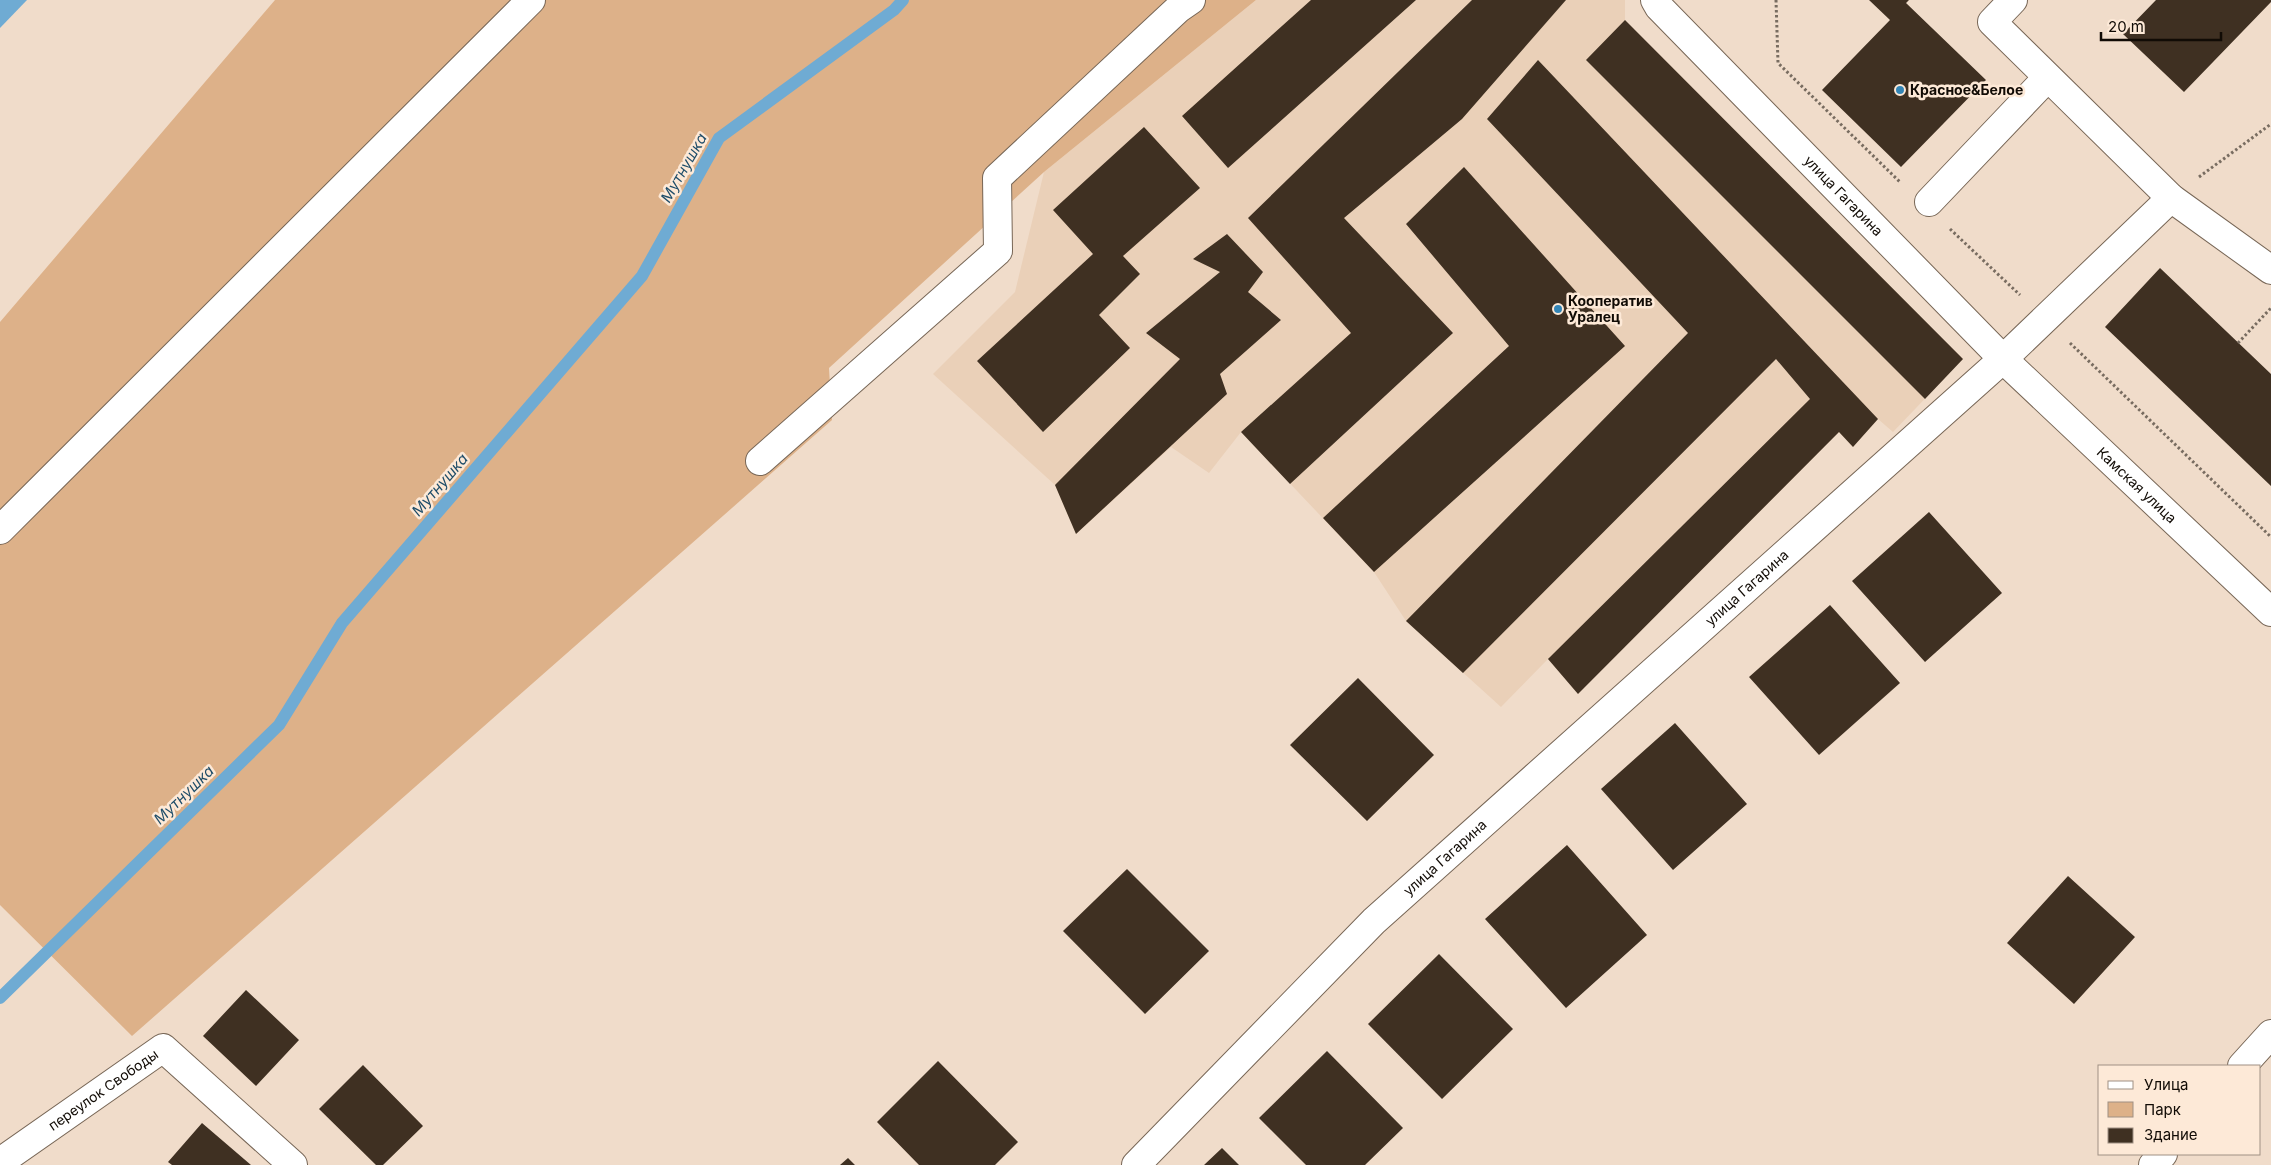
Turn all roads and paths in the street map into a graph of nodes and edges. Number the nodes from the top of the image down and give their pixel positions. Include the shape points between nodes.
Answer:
1 (532, 0) edge
2 (1191, 0) edge
3 (1655, 0) edge
4 (1776, 0) edge
5 (2014, 0) edge
6 (2047, 78) junction
7 (2271, 124) edge
8 (2171, 198) junction
9 (1929, 202) junction
10 (2271, 270) edge
11 (2271, 308) edge
12 (2044, 318) junction
13 (2238, 342) dead end
14 (2003, 358) junction
15 (760, 461) dead end
16 (0, 530) edge
17 (2271, 537) edge
18 (2271, 612) edge
19 (2271, 1034) edge
20 (2243, 1065) edge
21 (2162, 1155) edge
22 (0, 1162) edge
23 (293, 1165) edge
24 (1136, 1165) edge
25 (2153, 1165) edge

1 - 16 street
2 - 15 street via 997,178 998,251
3 - 14 street, улица Гагарина
4 - 9 path via 1778,63 1901,183
5 - 6 street via 1992,22
6 - 8 street
6 - 9 street
7 - 8 path
8 - 10 street
8 - 12 street
9 - 12 path via 1941,220
11 - 13 path
12 - 14 street
12 - 17 path
14 - 18 street, Камская улица
14 - 24 street, улица Гагарина via 1374,921
19 - 20 street
21 - 25 street
22 - 23 street, переулок Свободы via 163,1048

